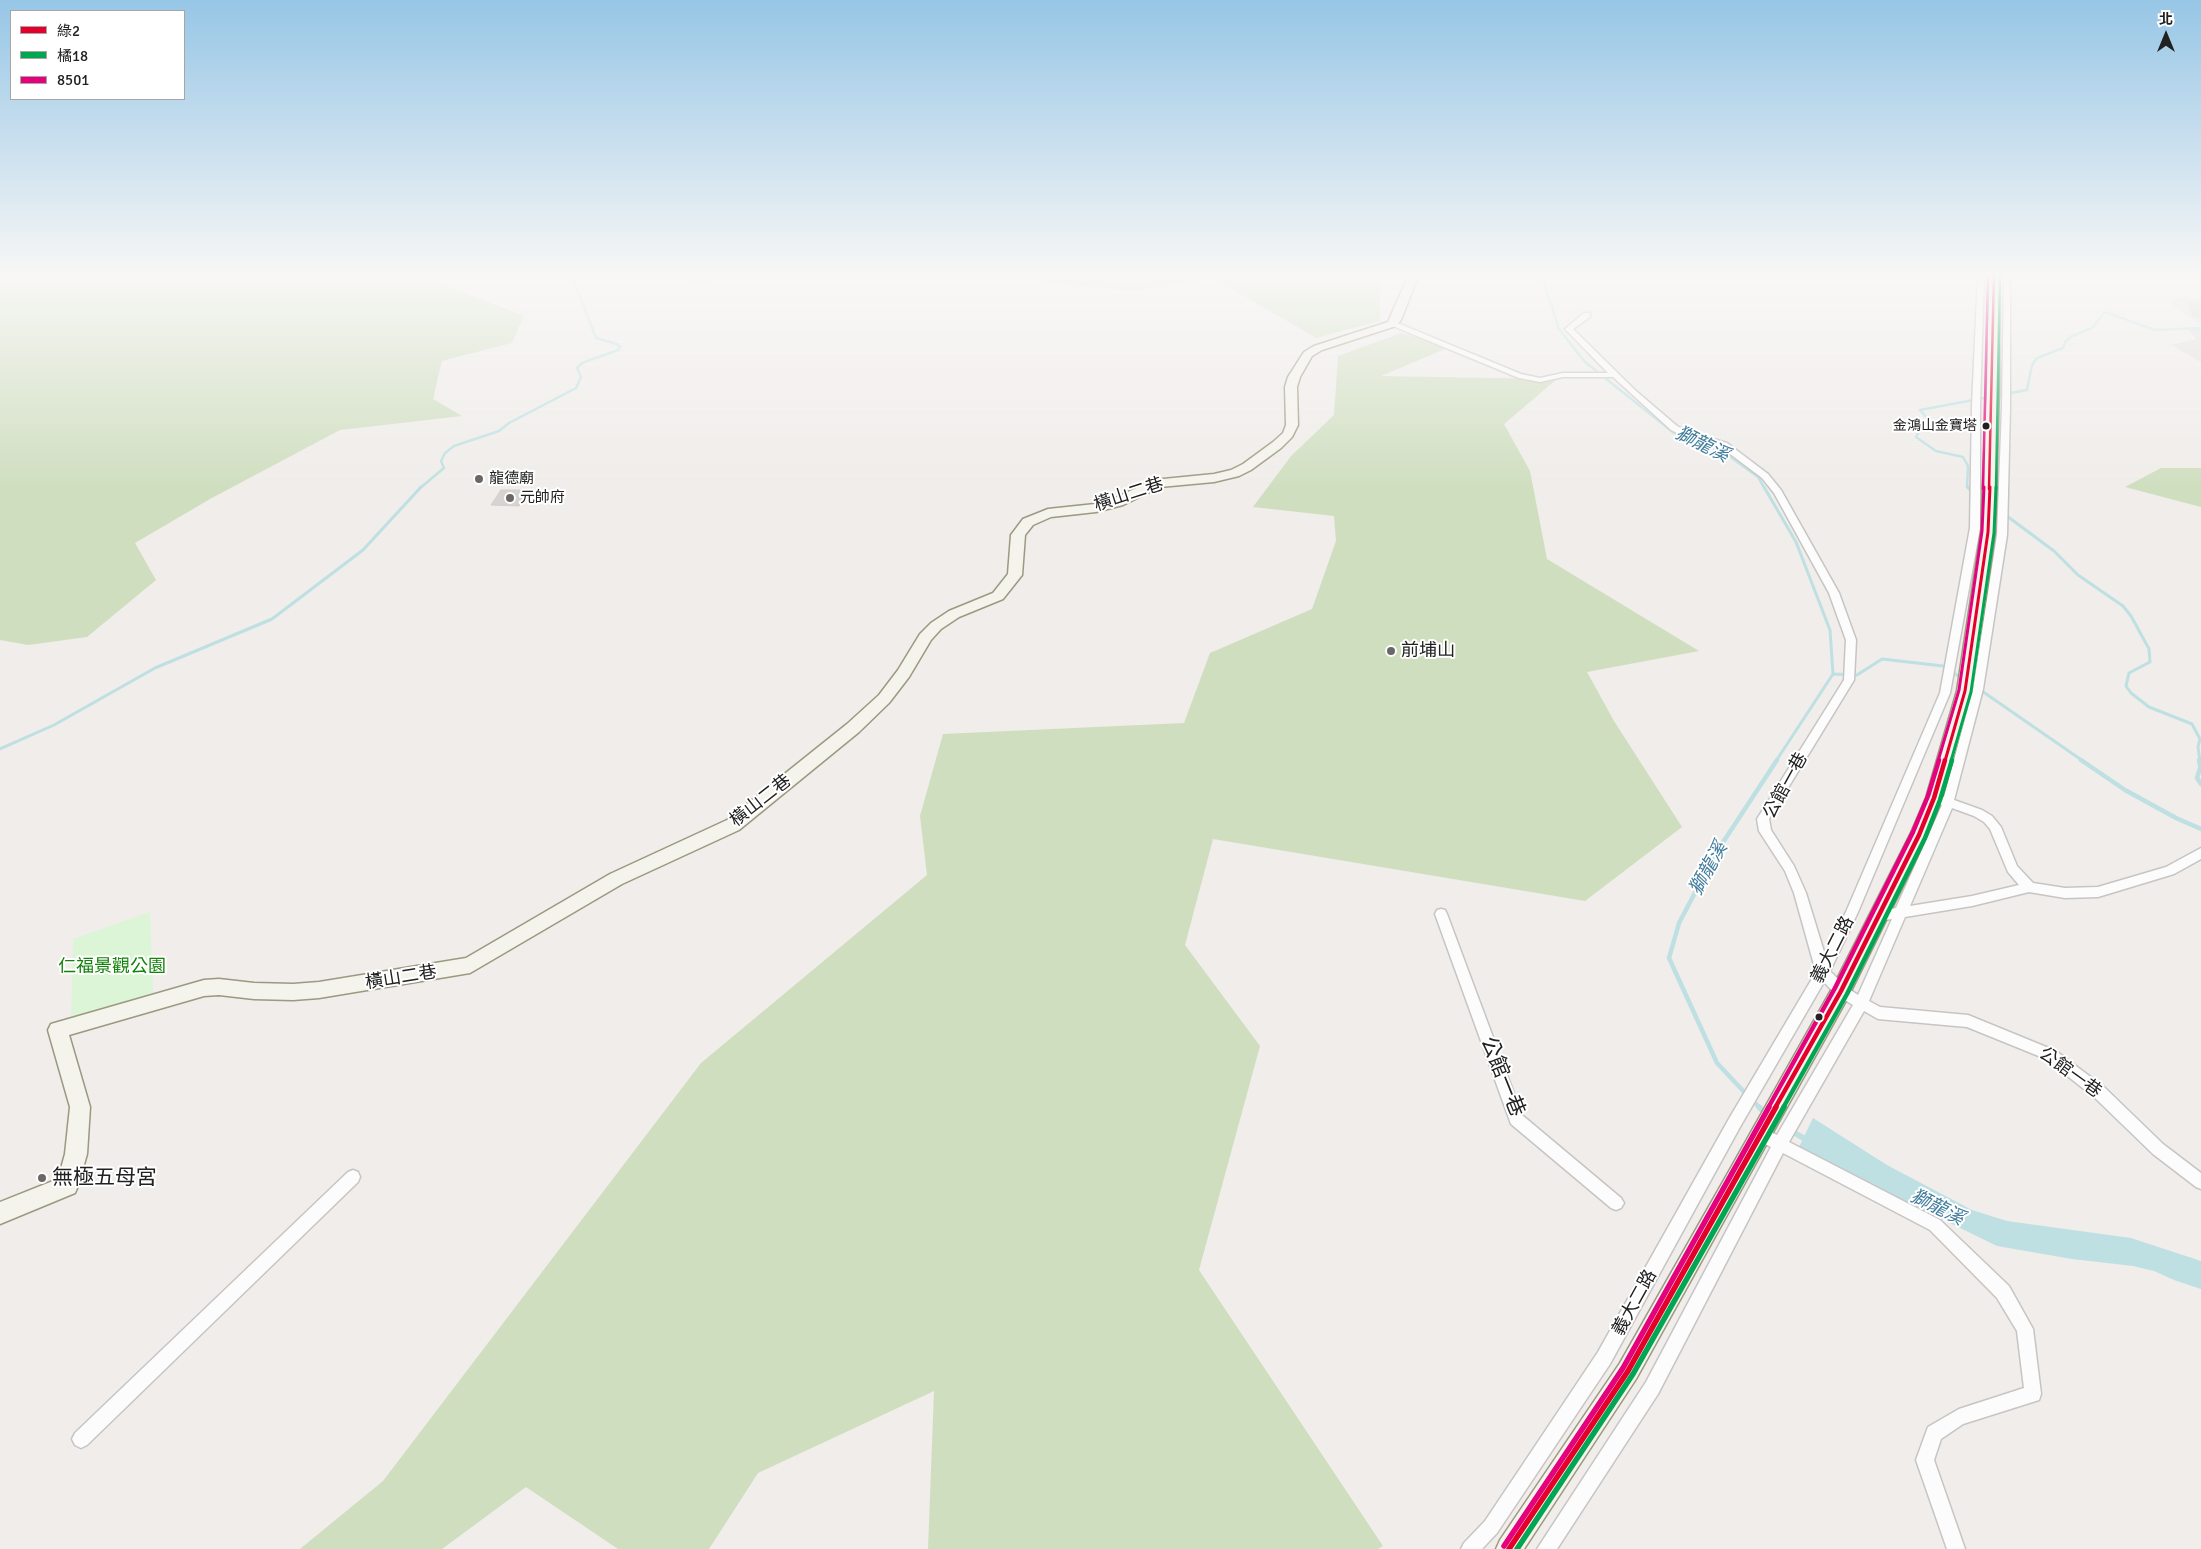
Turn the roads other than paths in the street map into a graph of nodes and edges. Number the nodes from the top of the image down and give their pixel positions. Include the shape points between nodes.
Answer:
1 (1323, 346) edge
2 (1446, 346) edge
3 (1584, 346) edge
4 (1978, 346) edge
5 (1993, 346) edge
6 (2006, 346) edge
7 (1611, 375) junction
8 (1941, 801) junction
9 (2200, 854) edge
10 (2029, 887) junction
11 (1901, 912) junction
12 (1441, 914) dead end
13 (1878, 916) junction
14 (1823, 972) junction
15 (1841, 990) junction
16 (1861, 1004) junction
17 (1770, 1139) junction
18 (353, 1177) dead end
19 (2201, 1182) edge
20 (1616, 1204) dead end
21 (0, 1213) edge
22 (81, 1439) dead end
23 (1470, 1549) edge
24 (1509, 1549) edge
25 (1546, 1549) edge
26 (1956, 1549) edge

1 - 21 street, 橫山二巷 via 1308,354 1294,377 1291,387 1292,425 1277,445 1235,473 1157,483 1118,502 1035,518 1018,535 1015,575 998,596 954,614 936,626 925,637 884,699 748,814 720,831 616,879 470,966 319,990 204,988 58,1030 80,1107 76,1154 67,1186
2 - 7 street via 1519,376 1540,380
3 - 7 street, 公館一巷
4 - 14 street, 義大二路 via 1975,528 1945,693 1852,912
5 - 8 street, 義大二路 via 1988,532 1965,691
6 - 8 street, 義大二路 via 2002,535 1978,689
7 - 14 street, 公館一巷 via 1674,428 1724,445 1764,476 1778,492 1834,593 1851,640 1849,680 1764,819 1764,831 1790,869 1800,893
8 - 10 street via 1988,819 1995,827 2012,869
8 - 11 street, 義大二路
8 - 13 street, 義大二路 via 1919,835
9 - 10 street via 2170,871 2098,892 2065,894
10 - 11 street via 1972,901
11 - 13 street
11 - 16 street, 義大二路
12 - 20 street, 公館一巷 via 1516,1120
13 - 15 street, 義大二路
14 - 15 street, 公館一巷
14 - 23 street, 義大二路 via 1735,1122 1604,1358 1491,1527
15 - 16 street, 公館一巷
15 - 17 street, 義大二路 via 1785,1091
16 - 17 street, 義大二路 via 1804,1100
16 - 19 street, 公館一巷 via 1878,1013 1968,1021 2051,1055 2099,1092 2158,1149
17 - 24 street, 義大二路 via 1736,1180 1628,1371
17 - 25 street, 義大二路 via 1652,1388
17 - 26 street via 1935,1225 2003,1292 2026,1329 2034,1394 1959,1417 1934,1433 1925,1460
18 - 22 street

